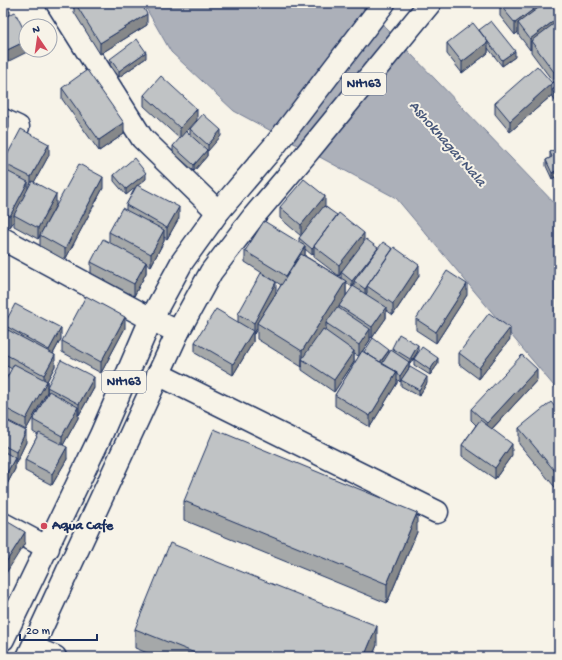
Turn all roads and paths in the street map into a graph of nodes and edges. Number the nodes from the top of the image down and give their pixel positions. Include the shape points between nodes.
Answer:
1 (57, 3) edge
2 (384, 3) edge
3 (430, 3) edge
4 (3, 109) edge
5 (10, 123) edge
6 (3, 154) edge
7 (218, 212) junction
8 (254, 216) junction
9 (272, 230) edge
10 (3, 239) edge
11 (151, 320) junction
12 (178, 332) junction
13 (158, 374) junction
14 (437, 512) dead end
15 (3, 524) edge
16 (48, 548) junction
17 (3, 639) edge
18 (31, 652) edge
19 (55, 657) edge

1 - 7 main road via 142,138
2 - 7 main road, NH163 via 276,144
3 - 8 main road, NH163
4 - 5 main road
5 - 6 main road
7 - 11 main road, NH163 via 182,262
8 - 9 main road
8 - 12 main road, NH163 via 211,272
10 - 11 main road
11 - 12 main road
11 - 16 main road, NH163
12 - 13 main road, NH163
13 - 14 main road
13 - 18 main road, NH163
15 - 16 main road
16 - 17 main road, NH163
18 - 19 main road

